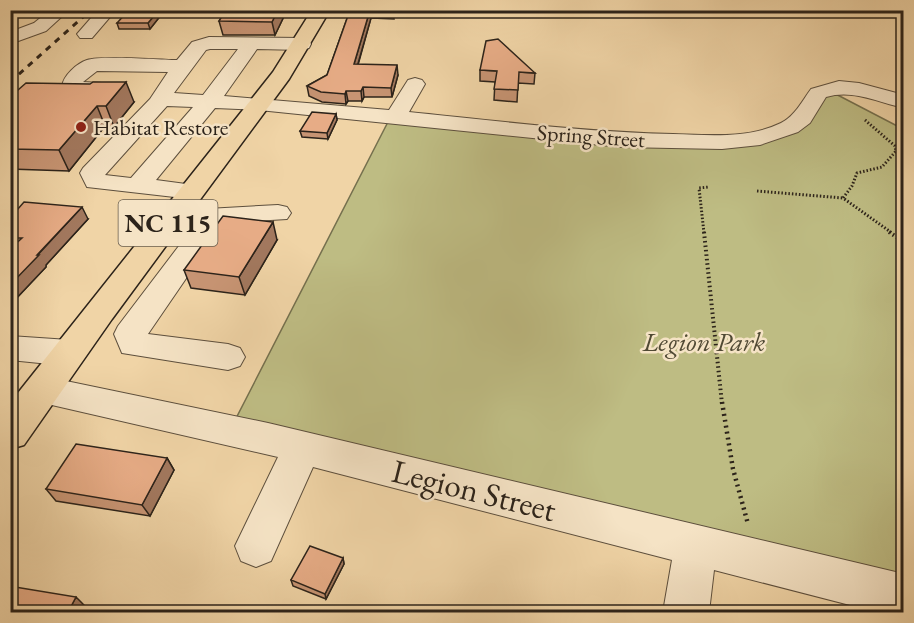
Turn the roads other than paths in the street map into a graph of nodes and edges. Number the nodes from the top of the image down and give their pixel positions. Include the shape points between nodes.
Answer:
1 (61, 10) edge
2 (108, 10) edge
3 (321, 10) edge
4 (86, 34) dead end
5 (10, 39) edge
6 (252, 43) junction
7 (302, 44) junction
8 (133, 65) junction
9 (183, 66) junction
10 (416, 84) dead end
11 (145, 89) junction
12 (208, 102) junction
13 (903, 102) edge
14 (259, 104) junction
15 (395, 118) junction
16 (137, 186) junction
17 (184, 202) junction
18 (278, 213) dead end
19 (216, 215) junction
20 (92, 322) junction
21 (130, 334) junction
22 (10, 348) edge
23 (69, 353) junction
24 (228, 357) dead end
25 (42, 390) junction
26 (10, 433) edge
27 (302, 448) junction
28 (696, 544) junction
29 (256, 546) dead end
30 (903, 597) edge
31 (687, 612) edge

1 - 5 street via 40,27
2 - 4 street
3 - 7 main road, NC 115
6 - 7 street
6 - 9 street via 209,42 199,46
6 - 12 street
7 - 14 main road, NC 115
8 - 9 street
8 - 11 street via 118,82
8 - 11 street, Spring Street via 93,65 80,73 72,86
9 - 11 street
10 - 15 street
11 - 12 street, Spring Street
11 - 16 street via 92,173 96,182
12 - 14 street, Spring Street
12 - 16 street
13 - 15 street, Spring Street via 849,88 828,90 818,93 802,118 790,127 760,138 722,142 621,140
14 - 15 street, Spring Street
14 - 17 main road, NC 115
16 - 17 street
17 - 19 street
17 - 20 main road, NC 115
18 - 19 street
19 - 21 street
20 - 21 street
20 - 23 main road, NC 115
21 - 24 street via 134,344
22 - 23 street
23 - 25 main road, NC 115
25 - 26 main road, NC 115
25 - 27 street, Legion Street
27 - 28 street, Legion Street
27 - 29 street
28 - 30 street, Legion Street
28 - 31 street

